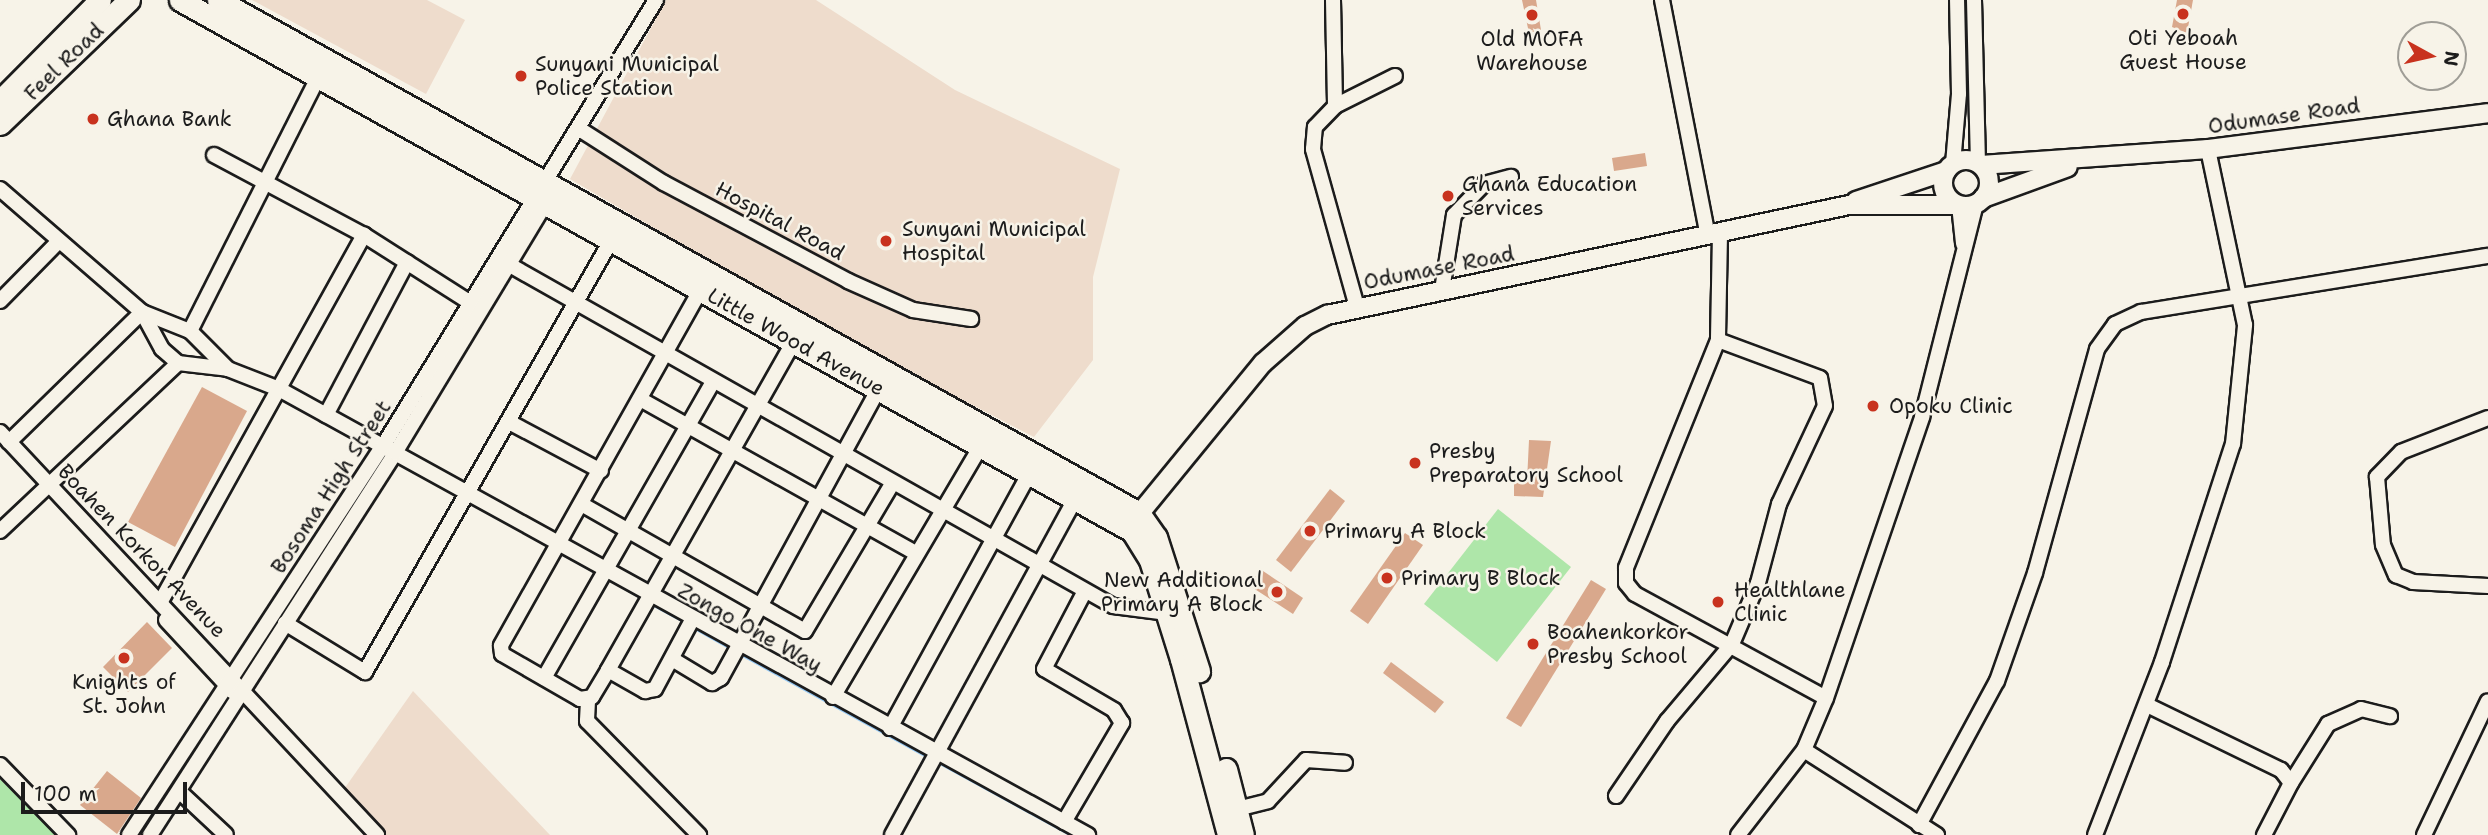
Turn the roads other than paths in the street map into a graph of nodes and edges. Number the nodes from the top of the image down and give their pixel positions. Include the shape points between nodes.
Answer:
1 (100, 0) edge
2 (129, 0) edge
3 (180, 0) edge
4 (218, 0) edge
5 (656, 0) edge
6 (1333, 0) edge
7 (1662, 0) edge
8 (1957, 0) edge
9 (1974, 0) edge
10 (323, 68) junction
11 (1395, 76) dead end
12 (0, 101) edge
13 (1335, 106) junction
14 (2488, 113) edge
15 (0, 124) edge
16 (581, 130) junction
17 (2208, 149) junction
18 (214, 155) dead end
19 (2085, 161) junction
20 (1979, 164) junction
21 (1949, 167) junction
22 (1511, 177) dead end
23 (263, 183) junction
24 (0, 188) edge
25 (544, 192) junction
26 (1969, 203) junction
27 (1849, 205) junction
28 (364, 235) junction
29 (1714, 236) junction
30 (614, 237) junction
31 (59, 241) junction
32 (2488, 256) edge
33 (407, 262) junction
34 (508, 264) junction
35 (701, 289) junction
36 (1442, 290) junction
37 (727, 293) junction
38 (2241, 294) junction
39 (0, 301) edge
40 (469, 302) junction
41 (575, 303) junction
42 (1357, 307) junction
43 (759, 310) junction
44 (142, 312) junction
45 (971, 318) dead end
46 (190, 331) junction
47 (795, 340) junction
48 (1718, 340) junction
49 (664, 355) junction
50 (178, 363) junction
51 (228, 369) junction
52 (712, 383) junction
53 (879, 388) junction
54 (279, 389) junction
55 (640, 399) junction
56 (755, 408) junction
57 (326, 415) junction
58 (2488, 418) edge
59 (509, 422) junction
60 (687, 425) junction
61 (3, 440) edge
62 (981, 446) junction
63 (389, 449) junction
64 (732, 450) junction
65 (843, 457) junction
66 (601, 471) junction
67 (1030, 472) junction
68 (892, 484) junction
69 (45, 487) junction
70 (468, 495) junction
71 (820, 498) junction
72 (1076, 498) junction
73 (583, 505) junction
74 (941, 511) junction
75 (1133, 521) junction
76 (868, 526) junction
77 (626, 530) junction
78 (0, 531) edge
79 (993, 539) junction
80 (560, 546) junction
81 (916, 554) junction
82 (674, 558) junction
83 (1039, 564) junction
84 (605, 572) junction
85 (2488, 586) edge
86 (1085, 591) junction
87 (651, 598) junction
88 (162, 601) junction
89 (760, 607) junction
90 (1166, 613) junction
91 (692, 620) junction
92 (285, 623) junction
93 (1732, 644) junction
94 (738, 645) junction
95 (672, 659) junction
96 (608, 670) junction
97 (544, 678) junction
98 (230, 681) junction
99 (244, 695) junction
100 (833, 697) junction
101 (1826, 698) junction
102 (588, 701) junction
103 (2488, 701) edge
104 (2147, 705) junction
105 (2389, 716) dead end
106 (890, 729) junction
107 (1804, 750) junction
108 (936, 753) junction
109 (1345, 764) dead end
110 (0, 765) edge
111 (2291, 783) junction
112 (179, 791) junction
113 (1616, 796) dead end
114 (1237, 809) junction
115 (1064, 822) junction
116 (1919, 825) junction
117 (68, 835) edge
118 (129, 835) edge
119 (150, 835) edge
120 (226, 835) edge
121 (377, 835) edge
122 (699, 835) edge
123 (892, 835) edge
124 (1088, 835) edge
125 (1228, 835) edge
126 (1243, 835) edge
127 (1738, 835) edge
128 (1936, 835) edge
129 (2095, 835) edge
130 (2264, 835) edge
131 (2424, 835) edge

1 - 12 highway, Feel Road
2 - 15 highway, Feel Road
3 - 10 highway, Little Wood Avenue
4 - 10 highway, Little Wood Avenue
5 - 16 street, Bosoma High Street
6 - 13 street
7 - 29 street
8 - 21 street via 1959,94
9 - 20 street
10 - 23 street
10 - 25 highway, Little Wood Avenue
11 - 13 street
13 - 42 street via 1315,127 1313,149
14 - 17 main road, Odumase Road
16 - 25 street, Bosoma High Street
16 - 45 street, Hospital Road via 664,183 848,281 913,310
17 - 19 main road, Odumase Road
17 - 38 street
18 - 23 street
19 - 20 main road, Odumase Road
19 - 26 main road, Odumase Road
20 - 21 main road, Odumase Road
20 - 26 main road via 1989,181
21 - 26 main road via 1945,194
21 - 27 main road, Odumase Road
22 - 36 street via 1484,184 1454,215
23 - 28 street
23 - 46 street
24 - 31 street
25 - 30 highway, Little Wood Avenue
25 - 34 street, Bosoma High Street
25 - 37 highway, Little Wood Avenue
25 - 40 street, Bosoma High Street
26 - 27 main road, Odumase Road
26 - 101 street via 1964,244 1919,427
27 - 29 main road, Odumase Road
28 - 33 street
28 - 54 street
29 - 36 main road, Odumase Road
29 - 48 street
30 - 35 highway, Little Wood Avenue
30 - 41 street
31 - 39 street
31 - 44 street
32 - 38 street
33 - 40 street
33 - 57 street
34 - 41 street
34 - 63 street, Bosoma High Street
35 - 37 highway, Little Wood Avenue
35 - 49 street
36 - 42 main road, Odumase Road
37 - 43 highway, Little Wood Avenue
38 - 104 street via 2244,374 2233,444
38 - 116 street via 2141,312 2115,324 2097,349 2035,573 1997,681
40 - 63 street, Bosoma High Street
41 - 49 street
41 - 59 street
42 - 75 main road, Odumase Road via 1305,326 1283,342
43 - 47 highway, Little Wood Avenue
43 - 75 highway, Little Wood Avenue
44 - 46 street
44 - 50 street via 162,349
44 - 61 street
46 - 51 street
47 - 53 highway, Little Wood Avenue
47 - 56 street
48 - 93 street via 1626,568 1626,583 1635,594
48 - 93 street via 1807,372 1824,382 1826,391 1819,422 1779,504 1758,583
49 - 52 street
49 - 55 street
50 - 51 street
50 - 69 street
51 - 54 street, Zongo One Way
52 - 56 street
52 - 60 street
53 - 62 highway, Little Wood Avenue
53 - 65 street
54 - 57 street, Zongo One Way
54 - 88 street
55 - 60 street
55 - 66 street
56 - 64 street
56 - 65 street
57 - 63 street, Zongo One Way
58 - 85 street via 2401,452 2377,477 2383,545 2396,575 2413,582
59 - 66 street
59 - 70 street
60 - 64 street
60 - 77 street
61 - 69 street, Boahen Korkor Avenue
62 - 67 highway, Little Wood Avenue
62 - 74 street
63 - 70 street, Zongo One Way
63 - 92 street, Bosoma High Street
63 - 98 street, Bosoma High Street
64 - 71 street
64 - 82 street
65 - 68 street
65 - 71 street
66 - 73 street
67 - 72 highway, Little Wood Avenue
67 - 79 street
68 - 74 street
68 - 76 street
69 - 78 street
69 - 88 street, Boahen Korkor Avenue
69 - 98 street, Boahen Korkor Avenue
70 - 80 street, Zongo One Way
70 - 92 street via 365,673
71 - 76 street
71 - 89 street
72 - 75 highway, Little Wood Avenue
72 - 83 street
73 - 77 street
73 - 80 street
74 - 79 street
74 - 81 street
75 - 90 highway, Little Wood Avenue
75 - 114 highway, Little Wood Avenue via 1156,537 1189,635
76 - 81 street
76 - 89 street via 805,631
77 - 82 street
77 - 84 street
79 - 83 street
79 - 106 street
80 - 84 street, Zongo One Way
80 - 97 street via 501,646 502,654
81 - 100 street
82 - 87 street
82 - 89 street
83 - 86 street
83 - 108 street
84 - 87 street, Zongo One Way
84 - 97 street
86 - 90 street via 1113,606
86 - 115 street via 1044,669 1114,710 1122,723
87 - 91 street, Zongo One Way
87 - 96 street
88 - 98 street, Boahen Korkor Avenue
89 - 94 street
90 - 125 highway, Little Wood Avenue
91 - 94 street, Zongo One Way
91 - 95 street
92 - 99 street, Bosoma High Street
93 - 101 street
93 - 113 street via 1659,731
94 - 95 street via 717,684
94 - 100 street, Zongo One Way
95 - 96 street via 650,692
96 - 102 street
97 - 102 street
98 - 99 street, Boahen Korkor Avenue
98 - 118 street, Bosoma High Street
99 - 112 street, Bosoma High Street
99 - 121 street, Boahen Korkor Avenue
100 - 106 street, Zongo One Way
101 - 107 street
102 - 122 street via 587,720
103 - 131 street
104 - 111 street via 2281,770
104 - 129 street
105 - 111 street via 2361,709 2328,724
106 - 108 street, Zongo One Way
107 - 116 street
107 - 127 street
108 - 115 street, Zongo One Way
108 - 123 street
109 - 114 street via 1307,760 1268,801
110 - 117 street
111 - 130 street
112 - 119 street, Bosoma High Street
112 - 120 street
114 - 126 highway, Little Wood Avenue
115 - 124 street, Zongo One Way
116 - 128 street

